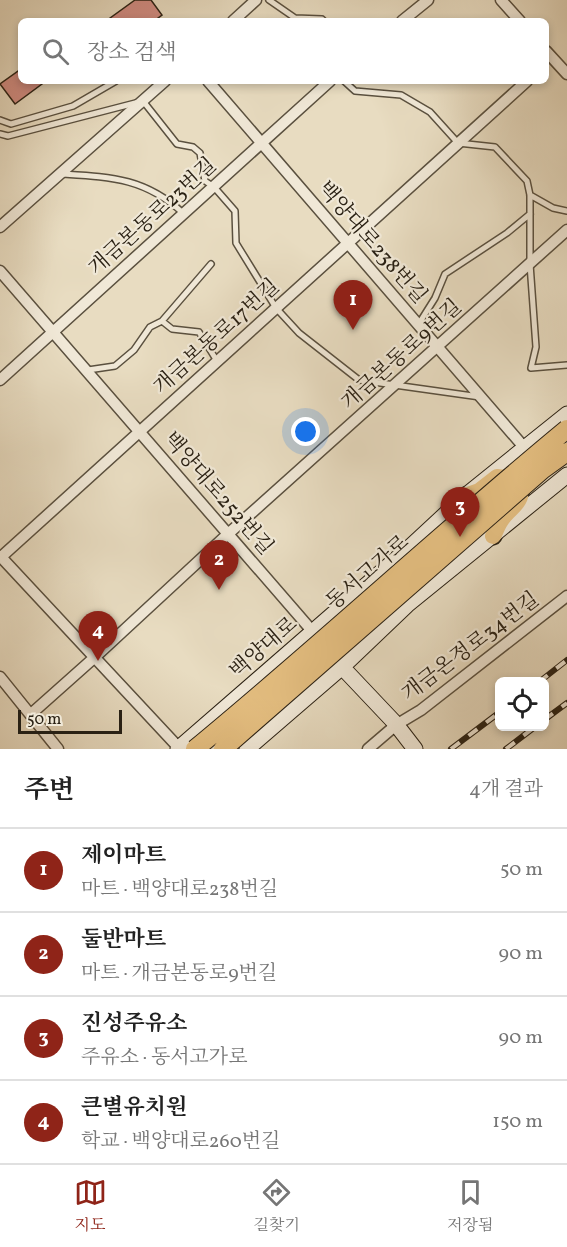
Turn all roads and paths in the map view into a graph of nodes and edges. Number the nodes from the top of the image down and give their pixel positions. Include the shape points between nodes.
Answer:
1 (256, 0) edge
2 (269, 0) edge
3 (428, 0) edge
4 (501, 0) edge
5 (236, 18) edge
6 (295, 18) edge
7 (406, 18) edge
8 (517, 18) edge
9 (549, 58) edge
10 (567, 74) edge
11 (111, 84) edge
12 (162, 84) edge
13 (211, 84) edge
14 (327, 84) edge
15 (347, 84) edge
16 (524, 84) edge
17 (143, 101) junction
18 (0, 120) edge
19 (0, 134) edge
20 (262, 143) junction
21 (458, 143) junction
22 (60, 174) junction
23 (214, 187) junction
24 (530, 195) junction
25 (567, 211) edge
26 (184, 214) junction
27 (530, 214) junction
28 (0, 227) edge
29 (567, 230) edge
30 (348, 243) junction
31 (211, 264) dead end
32 (530, 264) junction
33 (0, 271) edge
34 (276, 308) junction
35 (162, 321) junction
36 (418, 325) junction
37 (53, 332) junction
38 (437, 347) junction
39 (217, 361) junction
40 (567, 365) edge
41 (86, 370) junction
42 (0, 380) edge
43 (394, 386) junction
44 (481, 398) junction
45 (567, 414) edge
46 (567, 429) edge
47 (139, 431) junction
48 (524, 448) junction
49 (567, 452) edge
50 (561, 479) edge
51 (465, 496) junction
52 (228, 534) junction
53 (493, 536) junction
54 (0, 557) edge
55 (567, 596) edge
56 (313, 632) junction
57 (96, 657) junction
58 (342, 667) junction
59 (0, 677) edge
60 (31, 714) junction
61 (399, 728) junction
62 (58, 749) edge
63 (179, 749) edge
64 (195, 749) edge
65 (223, 749) edge
66 (247, 749) edge
67 (368, 749) edge
68 (415, 749) edge

1 - 5 street
2 - 6 lane
3 - 7 street
4 - 8 street
9 - 10 street
11 - 18 lane via 73,106 11,124
12 - 17 street
13 - 20 street, 백양대로238번길
14 - 20 street, 개금본동로23번길
15 - 21 lane via 355,91 401,95 430,112
16 - 21 street, 개금본동로17번길
17 - 19 lane via 8,136
17 - 22 street
17 - 23 lane via 177,144 193,147 200,153 205,181
20 - 23 street, 개금본동로23번길
20 - 30 street, 백양대로238번길
21 - 24 lane via 495,147 527,181
21 - 30 street, 개금본동로17번길
22 - 26 lane via 112,177 138,185 167,198
22 - 28 street
23 - 26 street, 개금본동로23번길
23 - 34 lane via 235,212 236,243
24 - 25 lane via 552,208
24 - 27 lane
26 - 37 street, 개금본동로23번길
27 - 32 lane
27 - 36 lane via 445,274
29 - 32 street, 개금본동로9번길
30 - 34 street, 개금본동로17번길
30 - 36 street, 백양대로238번길
31 - 35 lane
32 - 38 street, 개금본동로9번길
32 - 40 lane via 536,347 531,368
33 - 37 street, 백양대로252번길
34 - 39 street, 개금본동로17번길
34 - 43 lane via 298,333 359,380
35 - 39 lane via 172,329 199,332
35 - 41 lane via 150,327 134,350 115,366
36 - 38 street, 백양대로238번길
37 - 41 street, 백양대로252번길
37 - 42 street, 개금본동로23번길
38 - 43 street, 개금본동로9번길
38 - 44 street, 백양대로238번길
39 - 47 street, 개금본동로17번길
41 - 47 street, 백양대로252번길
43 - 44 lane
43 - 52 street, 개금본동로9번길
44 - 48 street, 백양대로238번길
45 - 48 main road, 백양대로
46 - 64 highway, 동서고가로, bridge
47 - 52 street, 백양대로252번길
47 - 54 street, 개금본동로17번길
48 - 50 street, 백양대로238번길
48 - 51 main road, 백양대로
49 - 65 highway, 동서고가로, bridge
50 - 53 main road
51 - 53 main road via 497,477 513,479 520,500
51 - 56 main road, 백양대로
52 - 56 street, 백양대로252번길
52 - 57 street, 개금본동로9번길
53 - 58 main road via 407,605
54 - 57 street
55 - 61 street, 개금온정로34번길
56 - 63 main road, 백양대로
57 - 60 street, 개금본동로9번길
57 - 63 street
58 - 61 main road
58 - 66 main road
59 - 60 street
60 - 62 street
61 - 67 street, 개금온정로34번길
61 - 68 main road

